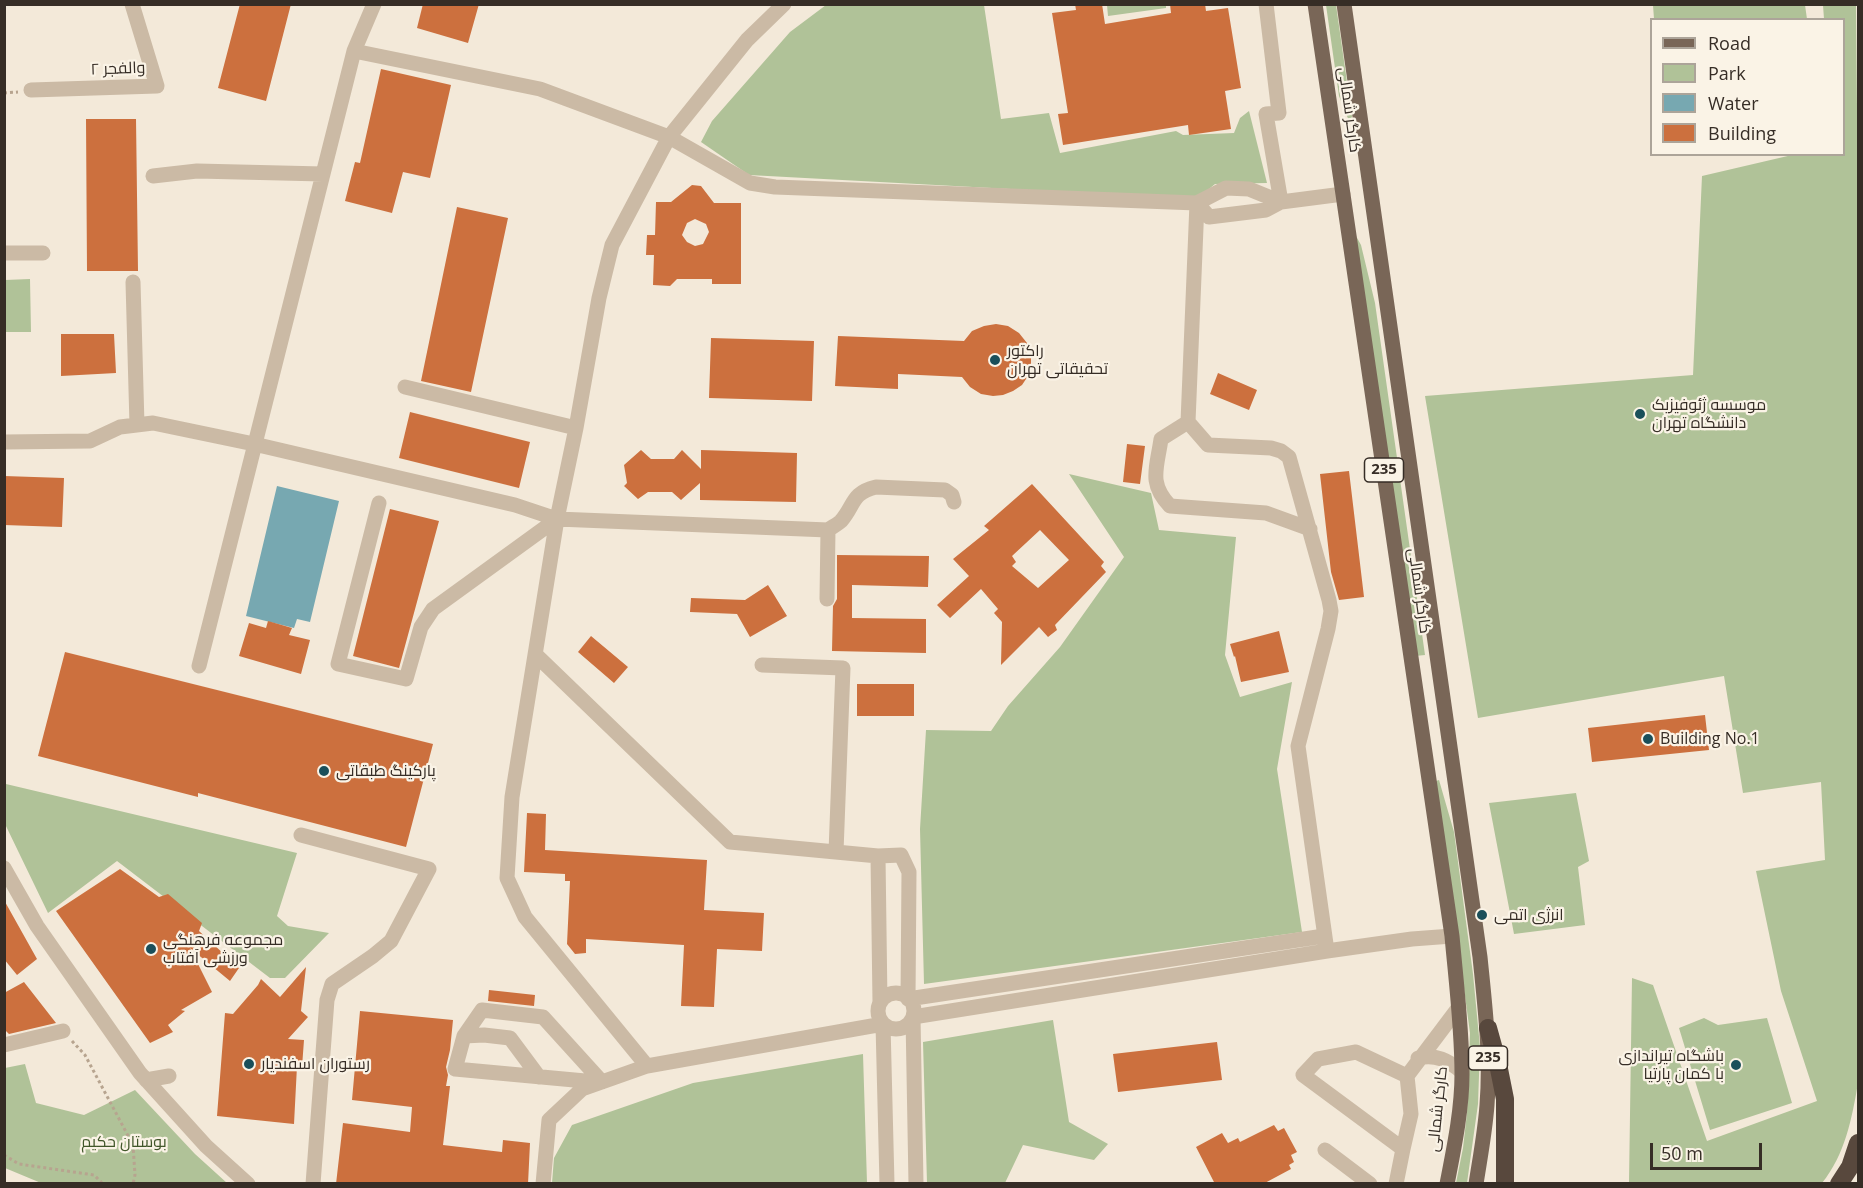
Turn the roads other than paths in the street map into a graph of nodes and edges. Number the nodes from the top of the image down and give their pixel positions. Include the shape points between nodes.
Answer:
1 (132, 4) edge
2 (374, 4) edge
3 (784, 4) edge
4 (1266, 4) edge
5 (1316, 4) edge
6 (1344, 4) edge
7 (354, 51) junction
8 (32, 90) dead end
9 (669, 137) junction
10 (323, 174) junction
11 (153, 176) dead end
12 (1343, 194) junction
13 (1281, 202) junction
14 (1197, 203) junction
15 (4, 253) edge
16 (43, 253) dead end
17 (134, 282) dead end
18 (405, 387) dead end
19 (1188, 422) junction
20 (137, 425) junction
21 (576, 428) junction
22 (4, 442) edge
23 (254, 444) junction
24 (954, 502) dead end
25 (380, 503) dead end
26 (557, 519) junction
27 (1310, 529) junction
28 (828, 530) junction
29 (827, 599) dead end
30 (536, 655) junction
31 (762, 665) dead end
32 (200, 666) dead end
33 (1450, 745) junction
34 (1424, 749) junction
35 (301, 835) dead end
36 (836, 852) junction
37 (878, 856) junction
38 (4, 868) edge
39 (1452, 936) junction
40 (1326, 943) junction
41 (1124, 966) junction
42 (1126, 983) junction
43 (908, 999) junction
44 (880, 1003) junction
45 (1459, 1007) junction
46 (913, 1017) junction
47 (883, 1024) junction
48 (1488, 1028) junction
49 (63, 1031) road end
50 (464, 1036) junction
51 (4, 1045) edge
52 (1418, 1058) junction
53 (647, 1066) junction
54 (1462, 1072) junction
55 (168, 1076) dead end
56 (1407, 1076) junction
57 (539, 1077) junction
58 (146, 1080) junction
59 (602, 1082) junction
60 (1858, 1143) edge
61 (1403, 1149) junction
62 (1325, 1150) dead end
63 (248, 1184) edge
64 (313, 1184) edge
65 (543, 1184) edge
66 (886, 1184) edge
67 (916, 1184) edge
68 (1370, 1184) edge
69 (1396, 1184) edge
70 (1447, 1184) edge
71 (1476, 1184) edge
72 (1505, 1184) edge
73 (1839, 1184) edge

1 - 8 street, والفجر ۲ via 157,86
2 - 7 street
3 - 9 street via 747,40
4 - 13 street via 1279,113 1266,114
5 - 12 main road, کارگر شمالی / 235
6 - 33 main road, کارگر شمالی / 235
7 - 9 street via 540,89
7 - 10 street
9 - 14 street via 750,183 775,187
9 - 21 street via 612,245
10 - 11 street via 197,171
10 - 23 street
12 - 13 street
12 - 34 main road, کارگر شمالی / 235
13 - 14 street via 1249,189 1226,188
13 - 14 street via 1266,210 1209,217
14 - 19 street
15 - 16 street
17 - 20 street
18 - 21 street
19 - 27 street via 1208,445 1271,448 1289,457
19 - 27 street via 1161,439 1155,477 1159,494 1170,506 1266,513
20 - 22 street via 120,427 90,441
20 - 23 street via 153,423
21 - 26 street
23 - 26 street via 515,505
23 - 32 street
24 - 28 street via 945,490 876,487 856,496 841,522
25 - 26 street via 338,664 406,679 421,627 433,609
26 - 28 street
26 - 30 street
27 - 40 street via 1331,611 1298,753
28 - 29 street
30 - 36 street via 730,842
30 - 53 street via 512,797 507,878 525,917
31 - 36 street via 843,668
33 - 34 main road
33 - 48 main road, کارگر شمالی / 235
34 - 39 main road, کارگر شمالی / 235
35 - 64 street via 429,869 391,941 332,984 327,1000
36 - 37 street
37 - 43 street via 901,855 909,872
37 - 44 street
38 - 58 street via 37,926
39 - 40 street
39 - 45 main road, کارگر شمالی / 235
40 - 41 street
40 - 42 street
41 - 42 street
41 - 43 street
42 - 46 street
43 - 44 street via 893,994
43 - 46 street
44 - 47 street via 878,1014
45 - 52 street
45 - 54 main road, کارگر شمالی / 235
46 - 47 street via 900,1029
46 - 67 street
47 - 53 street
47 - 66 street
48 - 71 main road, کارگر شمالی / 235 via 1487,1106
48 - 72 highway via 1505,1099
49 - 51 street
50 - 57 street via 510,1038
50 - 57 street via 455,1069
50 - 59 street via 482,1010 543,1017
52 - 54 street via 1439,1057
52 - 56 street
53 - 59 street
54 - 70 main road, کارگر شمالی / 235
55 - 58 street
56 - 61 street via 1411,1114
56 - 61 street via 1356,1053 1318,1059 1303,1075
57 - 59 street
58 - 63 street via 206,1146
59 - 65 street via 582,1089 549,1120
60 - 73 highway
61 - 69 street
62 - 68 street

